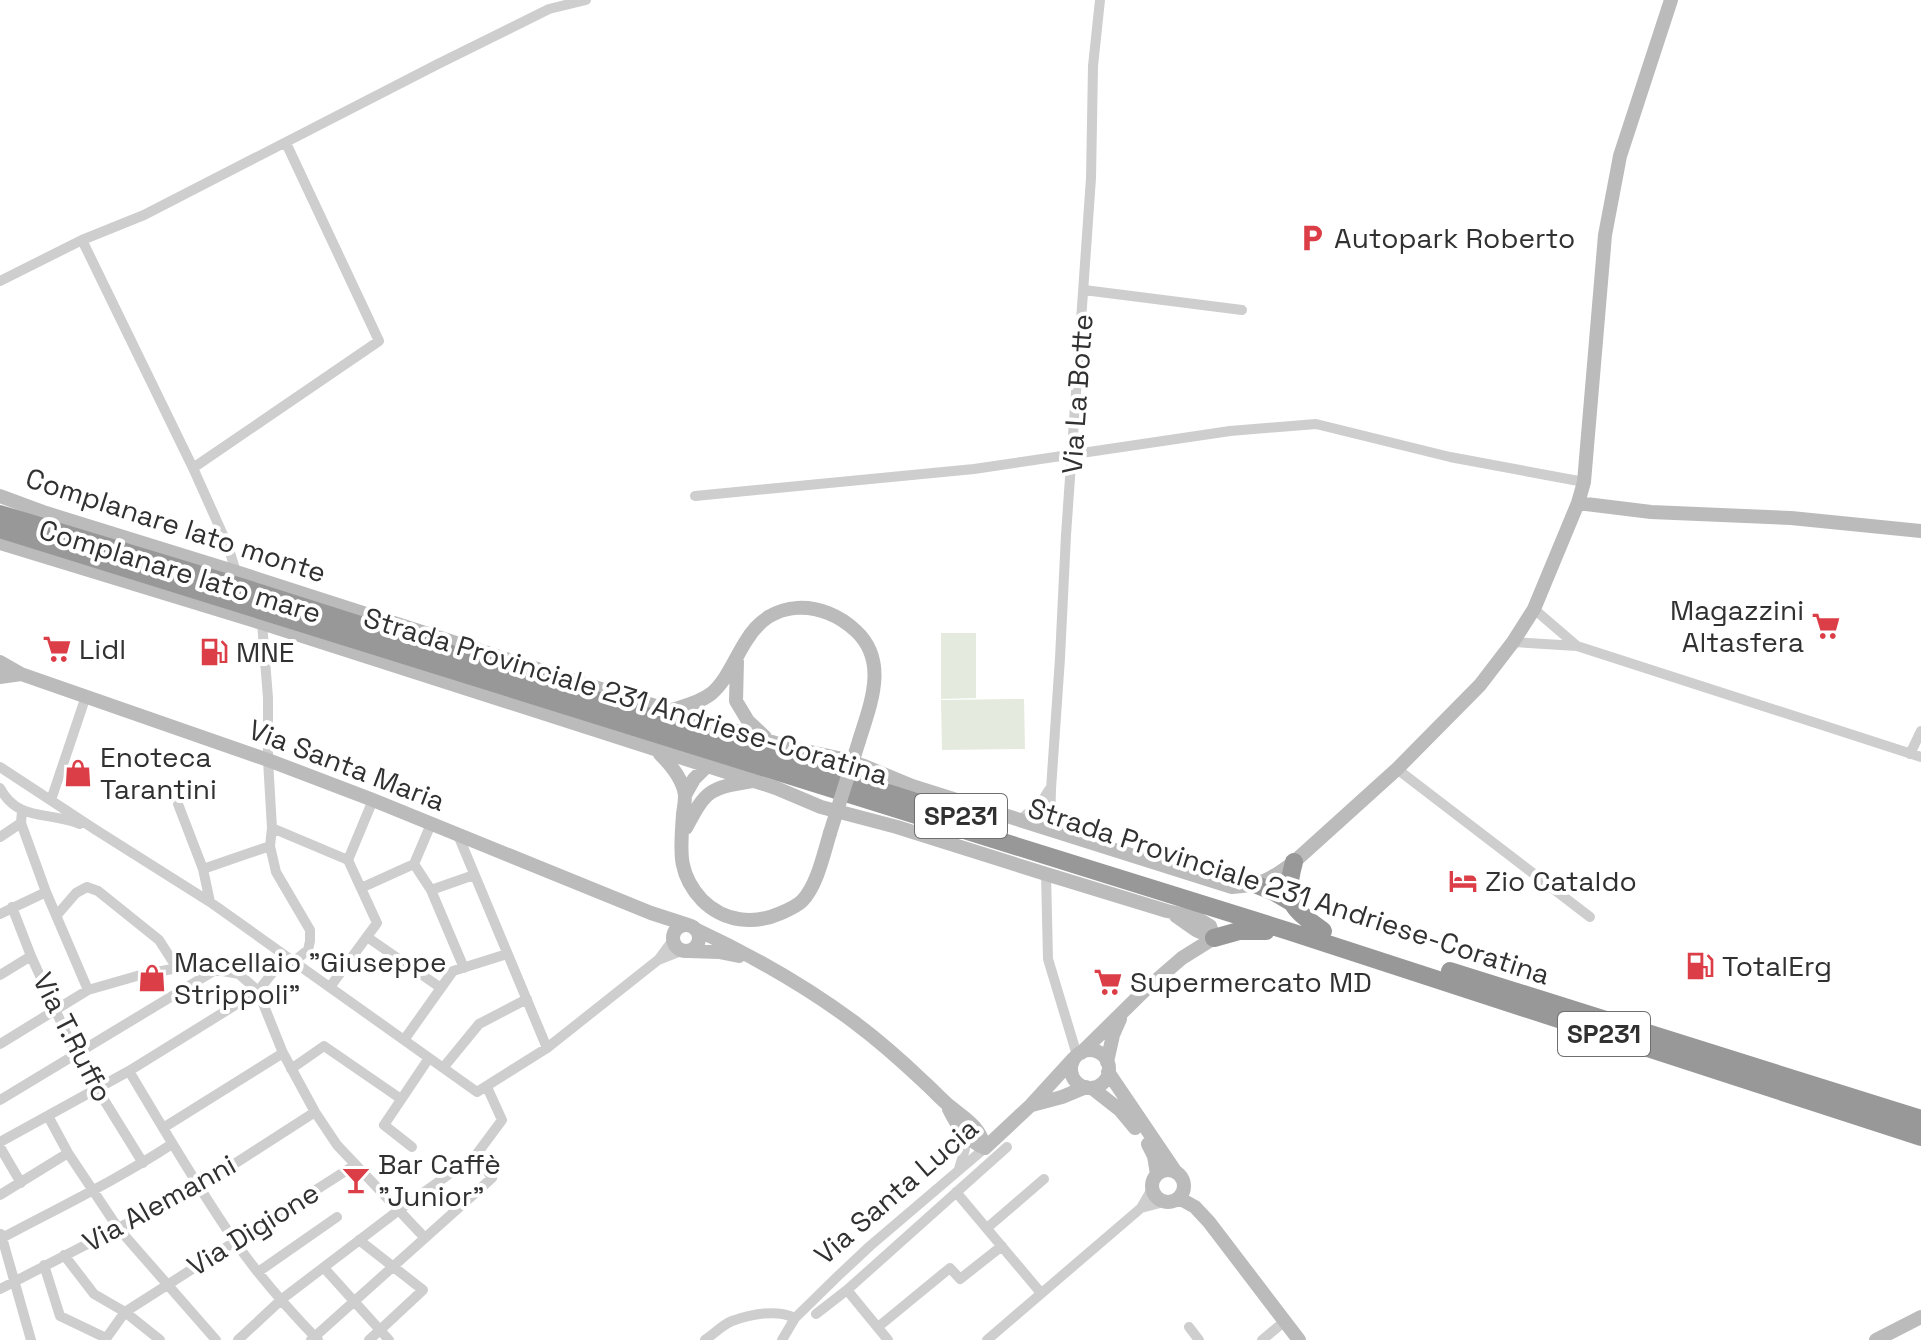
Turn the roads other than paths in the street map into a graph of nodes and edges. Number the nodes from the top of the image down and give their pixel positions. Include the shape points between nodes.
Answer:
1 (585, 0) edge
2 (1100, 0) edge
3 (1671, 0) edge
4 (286, 143) junction
5 (82, 240) junction
6 (0, 281) edge
7 (1084, 290) junction
8 (1242, 310) dead end
9 (1073, 455) junction
10 (193, 468) junction
11 (1584, 482) junction
12 (0, 496) edge
13 (695, 496) dead end
14 (1578, 503) junction
15 (0, 514) edge
16 (0, 529) edge
17 (1921, 531) edge
18 (0, 543) edge
19 (236, 572) junction
20 (1534, 609) junction
21 (262, 623) junction
22 (1513, 642) junction
23 (1577, 646) junction
24 (737, 660) junction
25 (0, 662) edge
26 (21, 674) junction
27 (0, 677) edge
28 (713, 692) junction
29 (86, 696) junction
30 (736, 701) junction
31 (672, 710) junction
32 (714, 724) junction
33 (1921, 731) edge
34 (769, 741) junction
35 (657, 751) junction
36 (1910, 754) junction
37 (1921, 757) edge
38 (268, 760) junction
39 (707, 766) junction
40 (0, 767) edge
41 (1397, 769) junction
42 (754, 781) junction
43 (0, 788) edge
44 (1051, 789) junction
45 (707, 794) junction
46 (685, 795) junction
47 (51, 800) junction
48 (373, 800) junction
49 (178, 804) dead end
50 (22, 817) junction
51 (1020, 820) junction
52 (431, 824) junction
53 (272, 828) junction
54 (96, 830) junction
55 (1050, 830) junction
56 (458, 835) junction
57 (682, 836) junction
58 (0, 837) edge
59 (270, 846) junction
60 (348, 860) junction
61 (1294, 862) junction
62 (414, 864) junction
63 (203, 869) junction
64 (1046, 874) junction
65 (474, 875) junction
66 (1257, 885) junction
67 (361, 888) junction
68 (431, 890) junction
69 (46, 892) junction
70 (210, 902) junction
71 (1291, 902) junction
72 (12, 907) junction
73 (1167, 911) junction
74 (651, 913) junction
75 (0, 914) edge
76 (57, 915) junction
77 (1590, 917) dead end
78 (1190, 926) junction
79 (692, 927) junction
80 (1288, 931) junction
81 (1323, 931) junction
82 (367, 937) junction
83 (1214, 938) junction
84 (679, 944) junction
85 (507, 954) junction
86 (31, 956) junction
87 (1182, 958) junction
88 (289, 959) junction
89 (761, 961) junction
90 (177, 968) junction
91 (464, 968) junction
92 (217, 969) junction
93 (0, 975) edge
94 (330, 987) junction
95 (441, 988) junction
96 (88, 990) junction
97 (258, 991) junction
98 (527, 999) junction
99 (55, 1010) junction
100 (1124, 1011) junction
101 (404, 1040) junction
102 (0, 1044) edge
103 (547, 1048) junction
104 (75, 1053) junction
105 (283, 1053) junction
106 (1078, 1055) junction
107 (429, 1058) junction
108 (1108, 1067) junction
109 (443, 1068) junction
110 (291, 1069) junction
111 (129, 1071) junction
112 (487, 1087) junction
113 (1089, 1088) junction
114 (96, 1089) junction
115 (401, 1099) junction
116 (0, 1100) edge
117 (1031, 1105) junction
118 (315, 1112) junction
119 (48, 1116) junction
120 (163, 1128) junction
121 (968, 1128) junction
122 (1007, 1128) junction
123 (1921, 1132) edge
124 (172, 1144) junction
125 (0, 1145) edge
126 (412, 1147) dead end
127 (1007, 1147) dead end
128 (985, 1148) junction
129 (68, 1153) junction
130 (476, 1155) junction
131 (143, 1163) junction
132 (355, 1165) junction
133 (956, 1174) junction
134 (1179, 1176) junction
135 (1044, 1179) dead end
136 (1154, 1182) junction
137 (21, 1183) junction
138 (200, 1186) junction
139 (93, 1191) junction
140 (956, 1192) junction
141 (0, 1195) edge
142 (1172, 1200) junction
143 (1141, 1208) junction
144 (399, 1210) junction
145 (337, 1217) dead end
146 (1209, 1222) junction
147 (118, 1228) junction
148 (987, 1228) junction
149 (1, 1237) edge
150 (425, 1238) junction
151 (359, 1240) junction
152 (234, 1242) junction
153 (1002, 1246) junction
154 (64, 1255) junction
155 (44, 1265) junction
156 (393, 1267) junction
157 (324, 1268) junction
158 (258, 1272) junction
159 (14, 1282) junction
160 (167, 1285) junction
161 (0, 1289) edge
162 (847, 1290) junction
163 (1041, 1293) junction
164 (282, 1299) junction
165 (355, 1302) junction
166 (125, 1312) junction
167 (816, 1314) dead end
168 (1921, 1317) edge
169 (795, 1318) junction
170 (1285, 1321) junction
171 (878, 1327) junction
172 (1189, 1327) dead end
173 (380, 1330) junction
174 (244, 1338) edge
175 (105, 1339) edge
176 (315, 1339) edge
177 (31, 1340) edge
178 (160, 1340) edge
179 (216, 1340) edge
180 (369, 1340) edge
181 (389, 1340) edge
182 (705, 1340) edge
183 (782, 1340) edge
184 (888, 1340) edge
185 (987, 1340) edge
186 (1199, 1340) edge
187 (1262, 1340) edge
188 (1299, 1340) edge
189 (1876, 1340) edge

1 - 4 street via 549,9
2 - 7 street, Via La Botte
3 - 11 street via 1620,156 1605,235
4 - 5 street via 144,215
4 - 10 street via 379,341
5 - 6 street
5 - 10 street
7 - 8 street
7 - 9 street, Via La Botte
9 - 11 street via 1316,424
9 - 13 street
9 - 44 street, Via La Botte
10 - 19 street
11 - 14 street
12 - 19 street, Complanare lato monte
14 - 17 street
14 - 20 street
15 - 81 highway, Strada Provinciale 231 Andriese-Coratina / SP231
16 - 80 highway, Strada Provinciale 231 Andriese-Coratina / SP231
18 - 21 street, Complanare lato mare
19 - 31 street, Complanare lato monte
20 - 22 street
20 - 23 street
21 - 35 street, Complanare lato mare
21 - 38 street
22 - 23 street
22 - 41 street via 1480,685
23 - 36 street
24 - 28 street
24 - 30 street
24 - 57 street, bridge via 746,640 766,619 793,607 824,611 843,620 869,646 875,678 872,700 830,833 802,901 760,920 732,919 704,902 685,874
25 - 26 street, Via Santa Maria
26 - 27 street, Via Santa Maria
26 - 29 street, Via Santa Maria
28 - 31 street
28 - 32 street
29 - 38 street, Via Santa Maria
29 - 47 street
30 - 32 street
30 - 34 street
31 - 32 street, Complanare lato monte
32 - 34 street, Complanare lato monte
33 - 36 street
34 - 51 street, Complanare lato monte via 851,762
35 - 39 street, Complanare lato mare
35 - 46 street
36 - 37 street
38 - 48 street, Via Santa Maria
38 - 53 street
39 - 42 street, Complanare lato mare
39 - 45 street
39 - 46 street
40 - 47 street
41 - 61 street
41 - 77 street
42 - 45 street
42 - 64 street, Complanare lato mare via 821,807
43 - 50 street
44 - 51 street
44 - 55 street, Via La Botte
45 - 57 street
46 - 57 street
47 - 54 street
48 - 52 street, Via Santa Maria
48 - 60 street
49 - 63 street
50 - 54 street via 69,820
50 - 58 street
50 - 69 street
51 - 55 street, Complanare lato monte
52 - 56 street, Via Santa Maria
52 - 62 street
53 - 59 street
53 - 60 street
54 - 70 street
55 - 66 street, Complanare lato monte via 1232,887
56 - 65 street
56 - 74 street, Via Santa Maria
59 - 63 street
59 - 88 street via 276,872 310,930 308,950
60 - 67 street
61 - 66 street
61 - 71 highway via 1288,886
62 - 67 street
62 - 68 street
63 - 70 street
64 - 73 street, Complanare lato mare
64 - 106 street via 1048,959
65 - 68 street
65 - 85 street
66 - 71 highway
67 - 82 street via 377,923
68 - 91 street
69 - 72 street
69 - 76 street
70 - 88 street
71 - 81 highway
72 - 75 street
72 - 86 street, Via T.Ruffo
73 - 78 street, Complanare lato mare
73 - 83 street, Complanare lato mare via 1203,920
74 - 79 street, Via Santa Maria
74 - 84 street, Via Santa Maria
76 - 90 street via 76,893 87,887 98,891 159,940
76 - 96 street
78 - 83 street, Complanare lato mare
78 - 87 street
79 - 84 street via 680,926
79 - 84 street via 698,944
79 - 89 street, Via Santa Maria
80 - 83 highway via 1239,931
80 - 123 highway, Strada Provinciale 231 Andriese-Coratina / SP231
81 - 123 highway, Strada Provinciale 231 Andriese-Coratina / SP231
82 - 94 street
82 - 95 street
83 - 87 street, Via Santa Lucia
84 - 89 street, Via Santa Maria
84 - 103 street
85 - 91 street
85 - 98 street
86 - 93 street
86 - 99 street, Via T.Ruffo
87 - 100 street, Via Santa Lucia
88 - 94 street
88 - 97 street
89 - 121 street, Via Santa Maria via 814,993 896,1056
90 - 92 street
90 - 96 street
91 - 95 street via 453,971
92 - 97 street via 239,974
92 - 104 street
94 - 101 street
95 - 101 street
96 - 99 street
97 - 105 street
97 - 111 street
98 - 103 street
98 - 109 street via 479,1024
99 - 102 street
99 - 104 street, Via T.Ruffo
100 - 106 street, Via Santa Lucia
100 - 108 street
101 - 107 street
103 - 112 street
104 - 114 street, Via T.Ruffo
104 - 116 street
105 - 110 street
105 - 120 street
106 - 108 street via 1093,1050
106 - 113 street via 1072,1076
106 - 117 street, Via Santa Lucia
107 - 109 street
107 - 115 street
108 - 113 street via 1103,1083
108 - 134 street
109 - 112 street via 477,1092
110 - 115 street via 324,1046
110 - 118 street
111 - 114 street
111 - 120 street
112 - 130 street via 502,1120
113 - 117 street, Via Santa Lucia
113 - 136 street via 1120,1110 1140,1135 1154,1156
114 - 119 street
114 - 131 street, Via T.Ruffo
115 - 126 street via 384,1125
117 - 122 street, Via Santa Lucia
118 - 132 street
118 - 138 street, Via Alemanni
119 - 125 street
119 - 129 street
120 - 124 street
121 - 122 street
121 - 128 street, Via Santa Maria via 975,1144
121 - 133 street
122 - 128 street, Via Santa Lucia
124 - 131 street
124 - 138 street
125 - 137 street
127 - 140 street
128 - 133 street, Via Santa Lucia
129 - 137 street
129 - 139 street
130 - 144 street
130 - 150 street via 492,1178
131 - 139 street
132 - 144 street
132 - 152 street, Via Digione
133 - 169 street, Via Santa Lucia
134 - 136 street via 1165,1170
134 - 142 street via 1184,1190
134 - 146 street
135 - 148 street
136 - 142 street via 1156,1196
136 - 143 street
137 - 141 street
138 - 147 street, Via Alemanni
138 - 152 street
139 - 147 street
139 - 149 street
140 - 148 street
140 - 162 street
142 - 143 street
142 - 146 street via 1195,1207
143 - 163 street
144 - 150 street
144 - 151 street
145 - 158 street
146 - 170 street
147 - 154 street, Via Alemanni
147 - 160 street
148 - 153 street
149 - 159 street
150 - 156 street
151 - 156 street
151 - 157 street
152 - 158 street
152 - 160 street, Via Digione
153 - 163 street
153 - 171 street via 960,1279 950,1268
154 - 155 street, Via Alemanni
154 - 166 street via 94,1294
155 - 159 street, Via Alemanni
155 - 175 street via 60,1316
156 - 165 street
156 - 173 street via 423,1290
157 - 164 street
157 - 165 street
158 - 164 street
159 - 161 street, Via Alemanni
159 - 177 street
160 - 166 street, Via Digione
160 - 179 street
162 - 167 street
162 - 171 street
163 - 185 street
164 - 174 street
164 - 176 street
165 - 173 street
165 - 176 street
166 - 175 street, Via Digione
166 - 178 street
168 - 189 street
169 - 182 street via 775,1312 752,1316 730,1322
169 - 183 street, Via Santa Lucia
170 - 187 street
170 - 188 street
171 - 184 street
172 - 186 street
173 - 180 street
173 - 181 street

